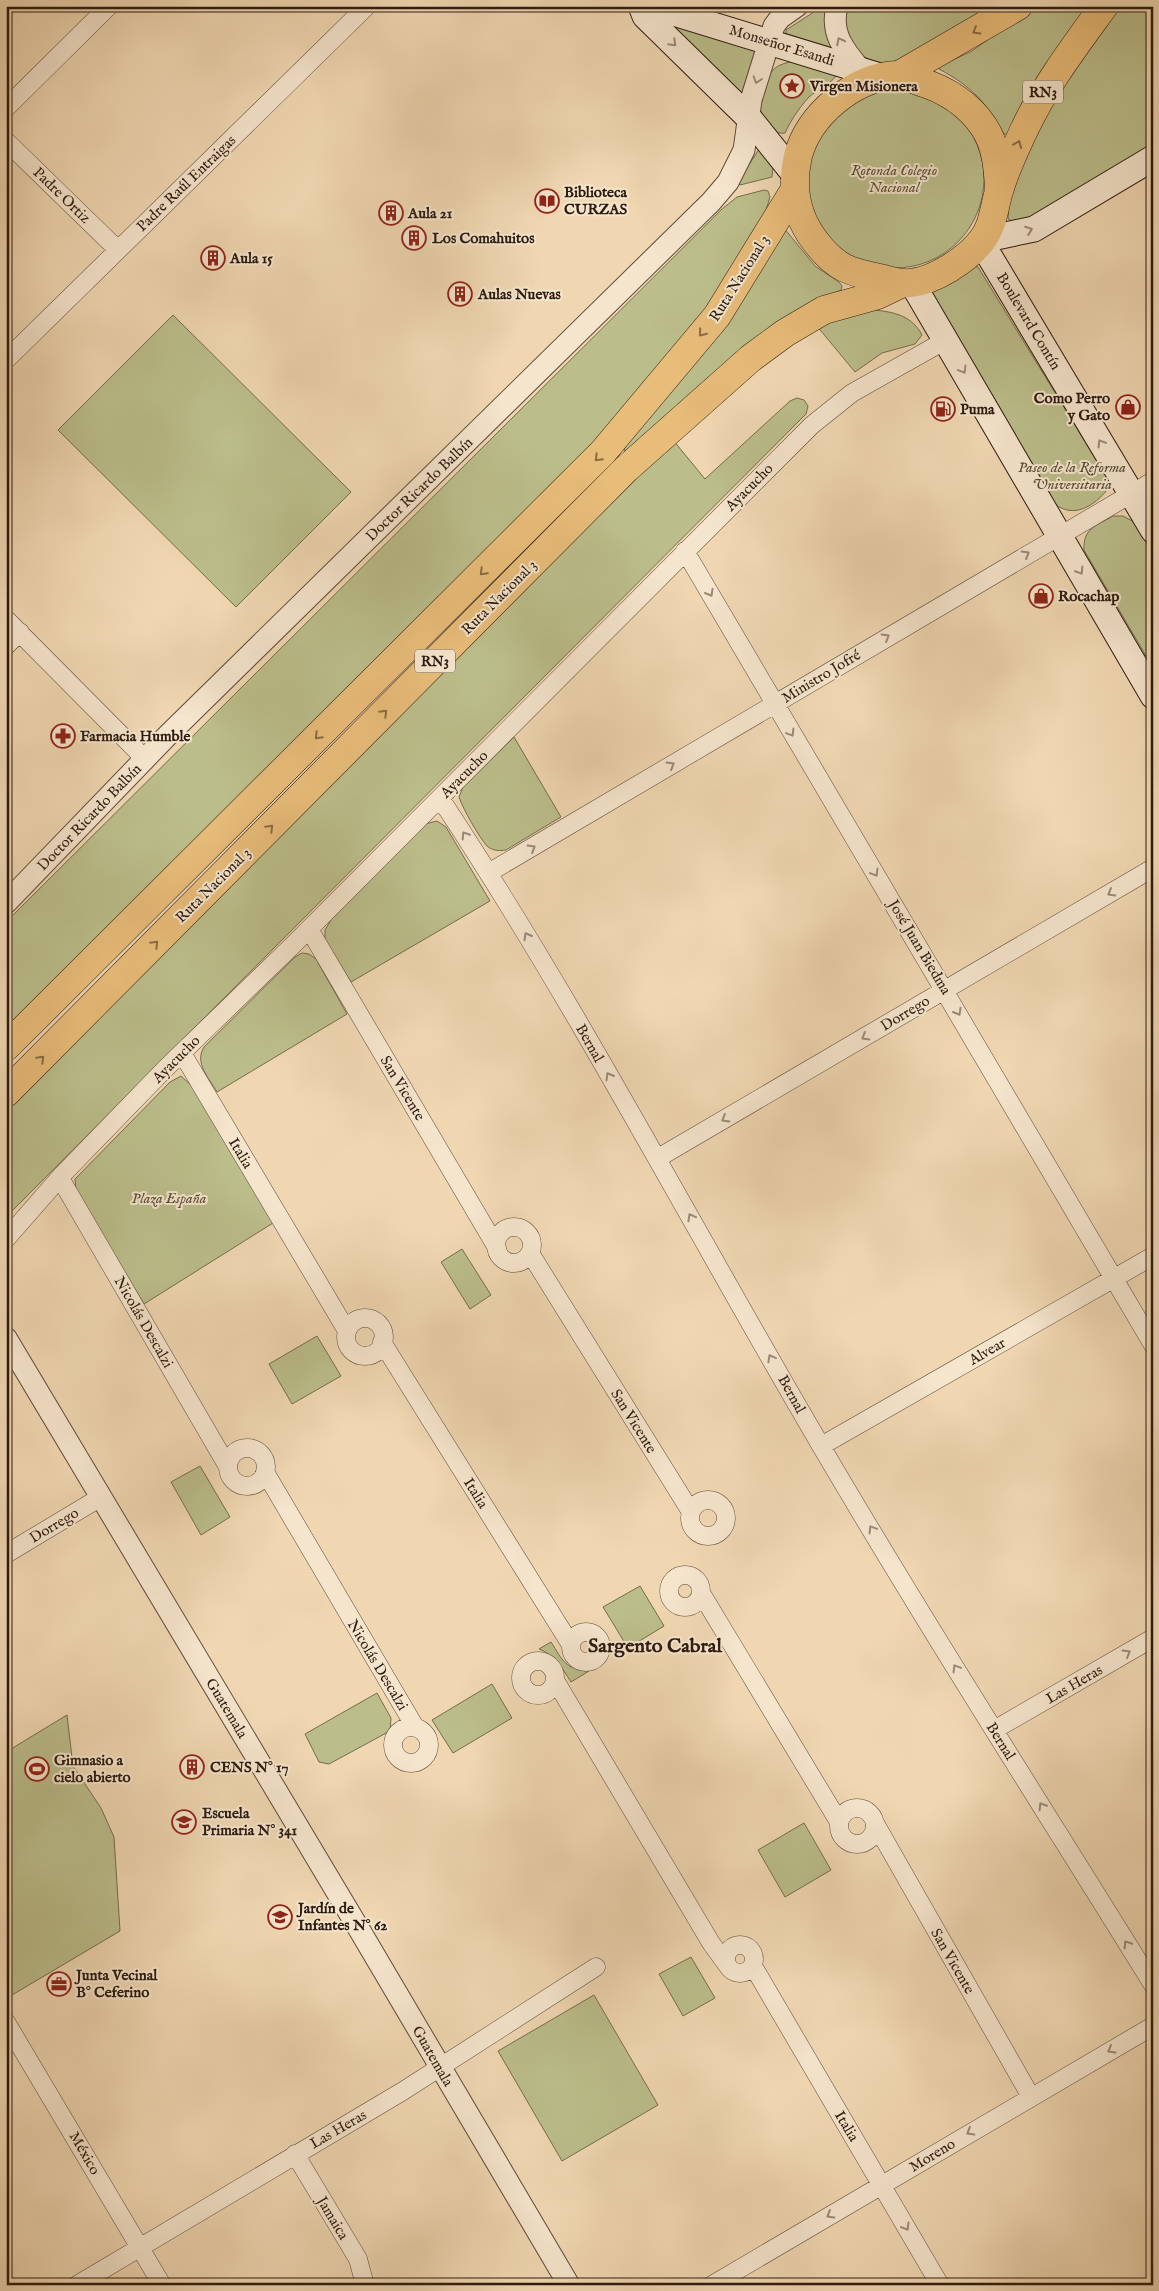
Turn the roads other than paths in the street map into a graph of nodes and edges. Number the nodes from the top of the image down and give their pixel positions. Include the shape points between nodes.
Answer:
1 (109, 6) edge
2 (367, 6) edge
3 (641, 6) edge
4 (651, 6) edge
5 (797, 6) edge
6 (837, 6) edge
7 (1018, 6) edge
8 (1104, 6) edge
9 (769, 41) junction
10 (881, 74) junction
11 (6, 108) edge
12 (750, 119) junction
13 (6, 141) edge
14 (1153, 158) edge
15 (794, 182) junction
16 (999, 188) junction
17 (981, 241) junction
18 (118, 250) junction
19 (907, 283) junction
20 (946, 340) junction
21 (6, 360) edge
22 (1153, 481) edge
23 (1131, 493) junction
24 (1153, 530) edge
25 (1058, 535) junction
26 (685, 551) junction
27 (6, 619) edge
28 (20, 632) junction
29 (6, 646) edge
30 (1153, 696) edge
31 (774, 704) junction
32 (145, 759) junction
33 (440, 798) junction
34 (1153, 868) edge
35 (490, 872) junction
36 (6, 903) edge
37 (308, 929) junction
38 (945, 990) junction
39 (6, 1047) edge
40 (182, 1053) junction
41 (6, 1093) edge
42 (658, 1158) junction
43 (60, 1178) junction
44 (6, 1239) edge
45 (497, 1248) junction
46 (530, 1253) junction
47 (1153, 1256) edge
48 (1114, 1279) junction
49 (347, 1331) junction
50 (6, 1338) edge
51 (382, 1342) junction
52 (1153, 1344) edge
53 (821, 1446) junction
54 (228, 1467) junction
55 (265, 1472) junction
56 (101, 1496) junction
57 (691, 1512) dead end
58 (6, 1554) edge
59 (701, 1593) dead end
60 (1153, 1638) edge
61 (571, 1645) dead end
62 (555, 1680) dead end
63 (415, 1728) dead end
64 (994, 1730) junction
65 (839, 1822) junction
66 (876, 1825) junction
67 (727, 1965) junction
68 (753, 1966) junction
69 (596, 1967) dead end
70 (1153, 1986) edge
71 (6, 2022) edge
72 (1153, 2026) edge
73 (440, 2068) junction
74 (1031, 2097) junction
75 (296, 2154) junction
76 (882, 2185) junction
77 (140, 2248) junction
78 (77, 2285) edge
79 (162, 2285) edge
80 (366, 2285) edge
81 (569, 2285) edge
82 (712, 2285) edge
83 (940, 2285) edge

1 - 11 street
2 - 18 street, Padre Raúl Entraigas
3 -> 12 main road via 646,16
4 - 9 main road, Monseñor Esandi
5 - 9 street via 780,18
10 -> 6 street via 847,54 836,34
7 -> 10 highway, Ruta Nacional 3 / RN3
16 -> 8 highway, RN3 via 1043,93
9 - 10 main road, Monseñor Esandi
9 -> 12 street, Doctor Ricardo Balbín via 751,100
10 - 15 highway, Ruta Nacional 3 / RN3 via 844,93 819,114 802,142
10 - 16 highway, RN3 via 937,87 964,104 984,128 997,157
12 - 15 main road
12 - 32 street, Doctor Ricardo Balbín via 737,168 711,202
13 - 18 street, Padre Ortiz
17 -> 14 main road via 1034,229
15 - 19 highway, Ruta Nacional 3 / RN3 via 797,204 808,232 826,255 851,272
15 -> 39 highway, Ruta Nacional 3 / RN3 via 717,316 603,452
16 - 17 highway, RN3 via 996,208
17 - 19 highway, RN3 via 944,272
23 -> 17 main road, Boulevard Contín
18 - 21 street, Padre Raúl Entraigas
19 - 20 main road
41 -> 19 highway, Ruta Nacional 3 / RN3 via 666,432 751,358 785,334 824,310
20 -> 25 main road
20 - 26 street, Ayacucho via 852,393 812,425
22 - 23 street, Ministro Jofré
23 - 24 main road, Boulevard Contín
23 - 25 street, Ministro Jofré
25 -> 30 main road
31 -> 25 street, Ministro Jofré
26 -> 31 street, José Juan Biedma
26 - 33 street, Ayacucho
27 - 28 street
28 - 29 street
28 - 32 street
35 -> 31 street, Ministro Jofré
31 -> 38 street, José Juan Biedma
32 - 36 street, Doctor Ricardo Balbín
35 -> 33 street, Bernal
33 - 37 street, Ayacucho
34 -> 38 street, Dorrego
42 -> 35 street, Bernal
37 - 40 street, Ayacucho
37 - 45 street, San Vicente
38 -> 42 street, Dorrego
38 -> 48 street, José Juan Biedma
40 - 43 street, Ayacucho
40 - 49 street, Italia
53 -> 42 street, Bernal
43 - 44 street, Ayacucho
43 - 54 street, Nicolás Descalzi
45 - 46 street, San Vicente via 500,1256 510,1262 522,1261
45 - 46 street, San Vicente via 500,1234 515,1227 530,1236
46 - 57 street, San Vicente
47 - 48 street, Alvear
48 - 52 street, José Juan Biedma
48 - 53 street, Alvear
49 - 51 street, Italia via 354,1321 366,1318 381,1328
49 - 51 street, Italia via 347,1343 360,1355 372,1354
50 - 56 street, Guatemala
51 - 61 street, Italia
64 -> 53 street, Bernal
54 - 55 street, Nicolás Descalzi via 232,1479 242,1486 260,1481
54 - 55 street, Nicolás Descalzi via 232,1455 248,1448 264,1458
55 - 63 street, Nicolás Descalzi
56 - 58 street, Dorrego
56 - 73 street, Guatemala
59 - 65 street
64 -> 60 street, Las Heras
62 - 67 street
70 -> 64 street, Bernal
65 - 66 street, San Vicente via 848,1810 860,1808 871,1814
65 - 66 street via 842,1836 857,1844 868,1840
66 - 74 street, San Vicente
67 - 68 street via 737,1974 747,1972
67 - 68 street, Italia via 728,1951 744,1945 754,1955
68 - 76 street, Italia
69 - 73 street, Las Heras
71 - 77 street, México
72 -> 74 street, Moreno
73 - 75 street, Las Heras
73 - 81 street, Guatemala
74 -> 76 street, Moreno
75 - 77 street, Las Heras
75 - 80 street, Jamaica via 358,2259
76 -> 82 street, Moreno
76 -> 83 street, Italia
77 - 78 street, Las Heras
77 - 79 street, México

